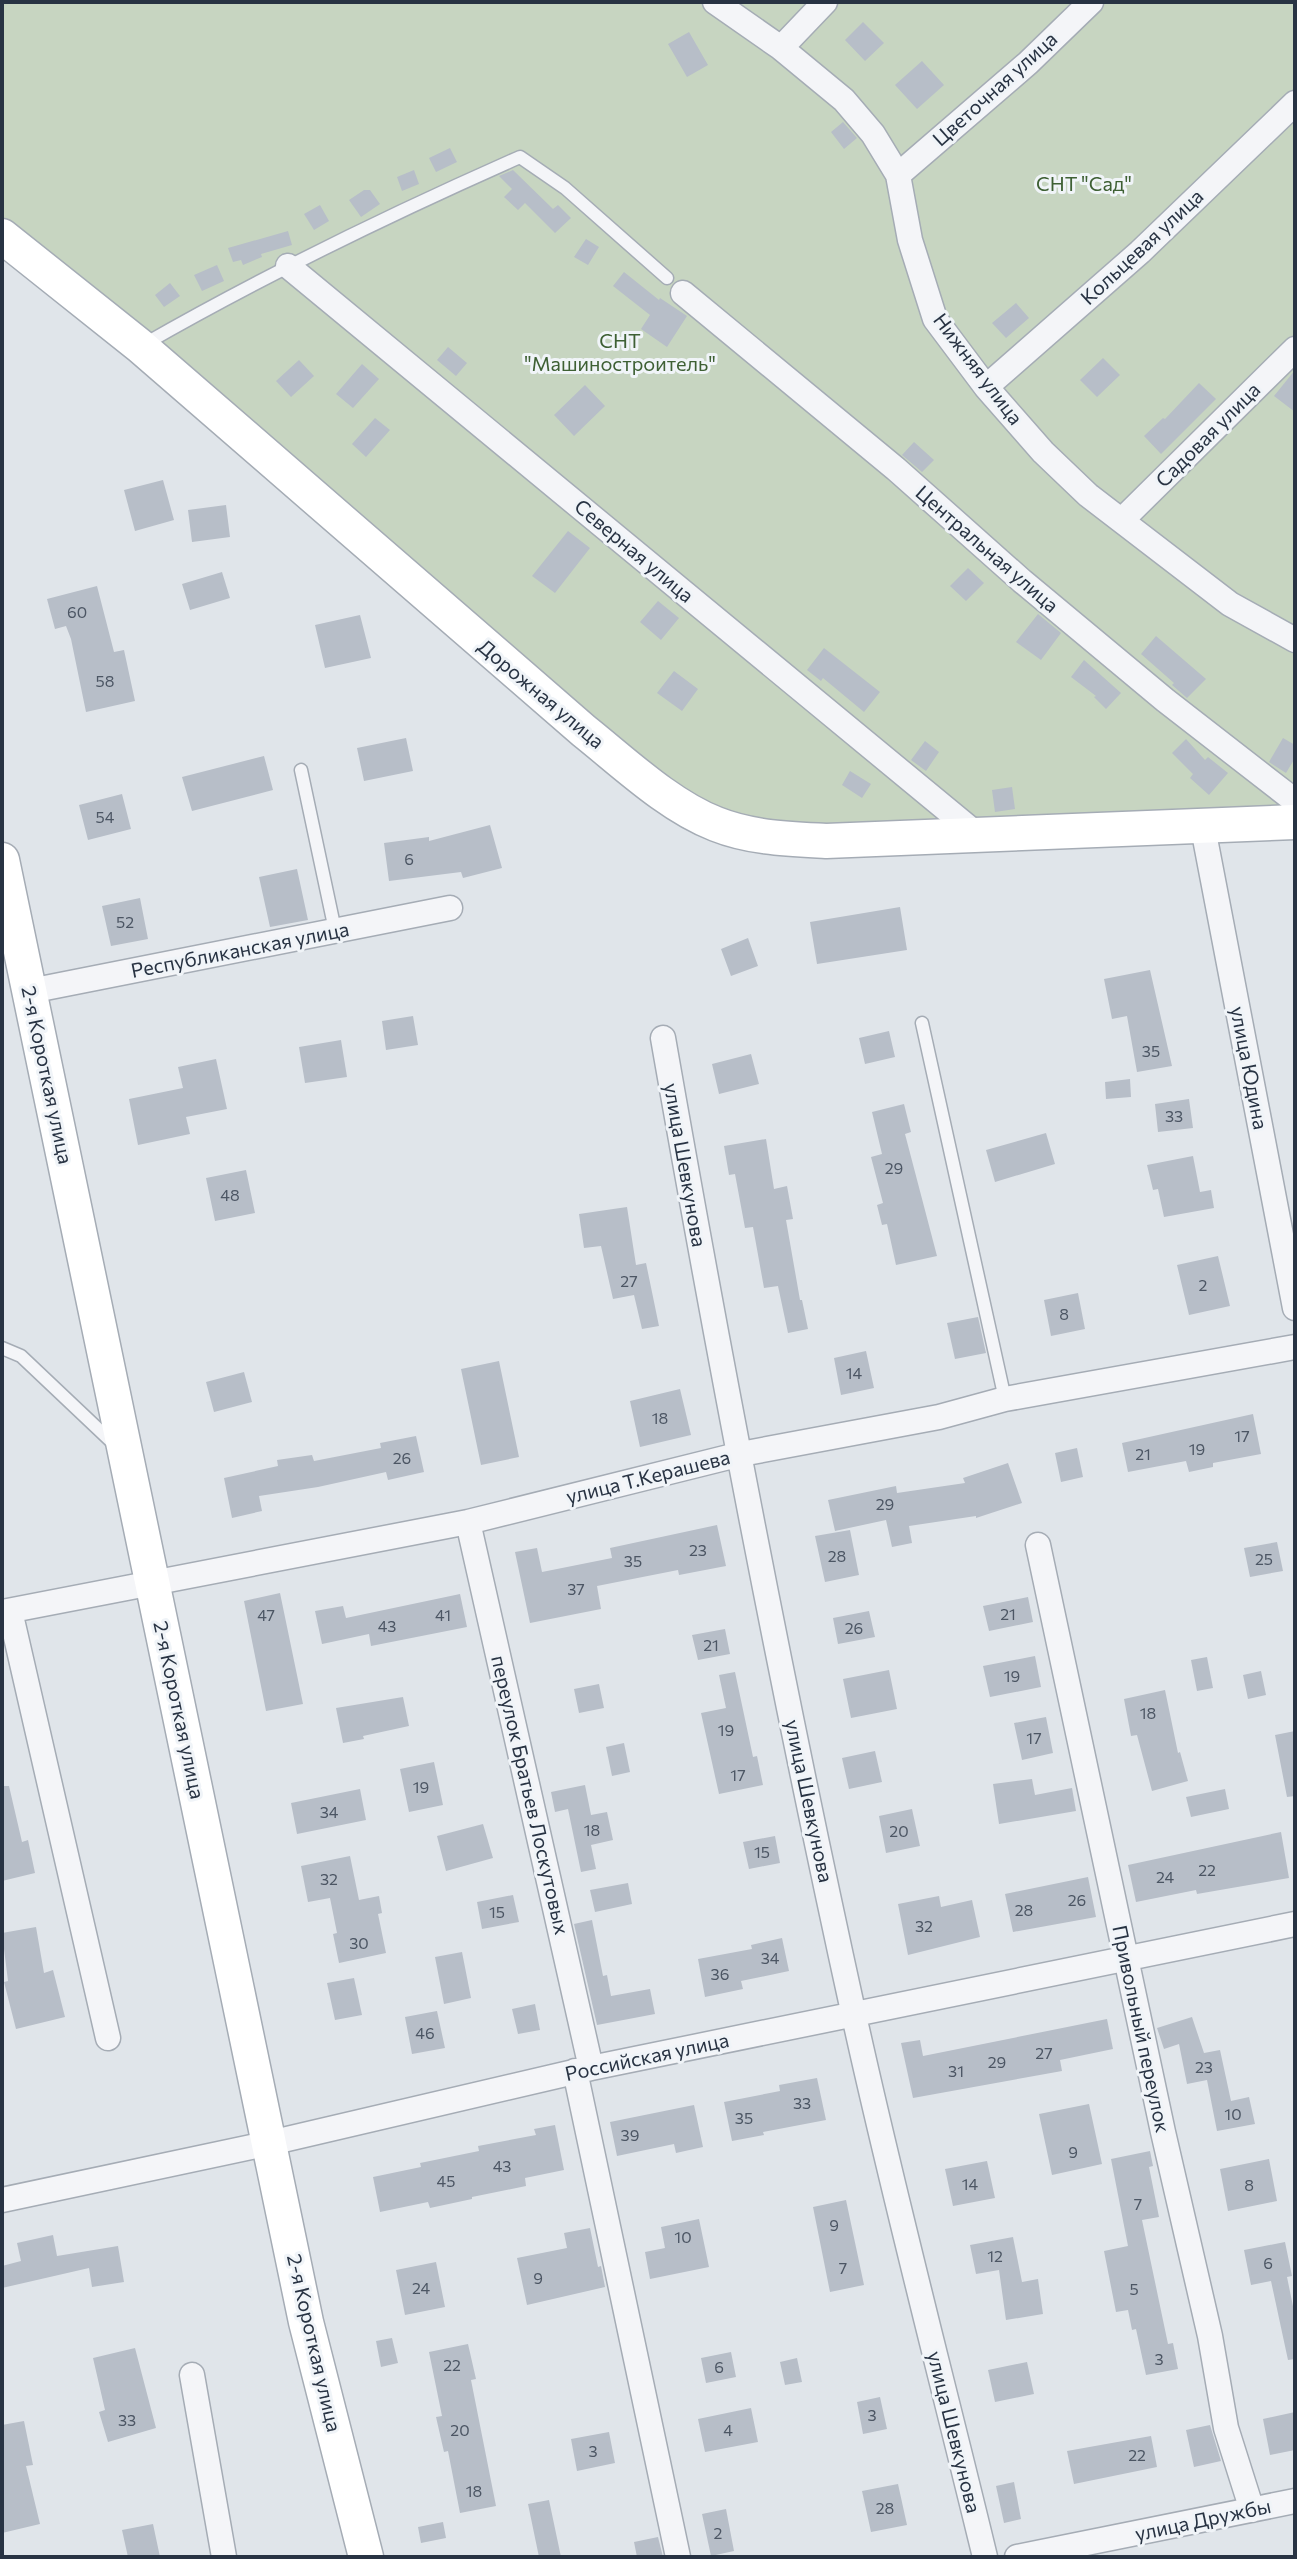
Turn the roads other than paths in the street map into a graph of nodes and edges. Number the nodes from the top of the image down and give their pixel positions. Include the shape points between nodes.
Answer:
1 (715, 2) edge
2 (825, 2) edge
3 (1091, 2) edge
4 (781, 48) junction
5 (1295, 103) edge
6 (898, 175) junction
7 (2, 236) edge
8 (288, 266) junction
9 (675, 286) joint
10 (140, 346) junction
11 (1294, 352) edge
12 (986, 387) junction
13 (1122, 520) junction
14 (1295, 640) edge
15 (301, 770) dead end
16 (1295, 801) edge
17 (1295, 822) edge
18 (1203, 828) junction
19 (980, 837) junction
20 (2, 860) edge
21 (450, 908) dead end
22 (335, 930) junction
23 (30, 991) junction
24 (922, 1023) dead end
25 (663, 1038) dead end
26 (1295, 1308) edge
27 (1295, 1347) edge
28 (2, 1348) edge
29 (1005, 1399) junction
30 (741, 1454) junction
31 (125, 1455) junction
32 (468, 1522) junction
33 (1038, 1545) dead end
34 (152, 1585) junction
35 (6, 1612) edge
36 (1295, 1924) edge
37 (1127, 1958) junction
38 (854, 2014) junction
39 (108, 2038) dead end
40 (583, 2070) junction
41 (270, 2143) junction
42 (2, 2200) edge
43 (192, 2375) dead end
44 (1295, 2501) edge
45 (1252, 2510) junction
46 (224, 2557) edge
47 (366, 2557) edge
48 (678, 2557) edge
49 (985, 2557) edge
50 (1017, 2557) edge

1 - 4 street, Нижняя улица
2 - 4 street
3 - 6 street, Цветочная улица
4 - 6 street, Нижняя улица via 844,100
5 - 12 street, Кольцевая улица via 1140,252
6 - 12 street, Нижняя улица via 910,240 935,319
7 - 10 street, Дорожная улица
8 - 9 lane via 520,157 565,188
8 - 10 lane
8 - 19 street, Северная улица
9 - 16 street, Центральная улица via 1081,630
10 - 19 street, Дорожная улица via 584,731 696,814 741,832 779,839
11 - 13 street, Садовая улица
12 - 13 street, Нижняя улица via 1043,452
13 - 14 street, Нижняя улица via 1230,604
15 - 22 lane
17 - 18 street, Дорожная улица
18 - 19 street, Дорожная улица
18 - 26 street, улица Юдина
20 - 23 street, 2-я Короткая улица
21 - 22 street, Республиканская улица
22 - 23 street, Республиканская улица
23 - 31 street, 2-я Короткая улица
24 - 29 lane
25 - 30 street, улица Шевкунова
27 - 29 street, улица Т.Керашева
28 - 31 lane via 21,1356
29 - 30 street, улица Т.Керашева via 939,1417
30 - 32 street, улица Т.Керашева
30 - 38 street, улица Шевкунова
31 - 34 street, 2-я Короткая улица
32 - 34 street, улица Т.Керашева
32 - 40 street, переулок Братьев Лоскутовых
33 - 37 street, Привольный переулок
34 - 35 street, улица Т.Керашева
34 - 41 street, 2-я Короткая улица
35 - 39 street
36 - 37 street, Российская улица
37 - 38 street, Российская улица
37 - 45 street, Привольный переулок via 1226,2428
38 - 40 street, Российская улица
38 - 49 street, улица Шевкунова
40 - 41 street, Российская улица
40 - 48 street, переулок Братьев Лоскутовых
41 - 42 street, Российская улица
41 - 47 street, 2-я Короткая улица via 306,2322
43 - 46 street
44 - 45 street, улица Дружбы
45 - 50 street, улица Дружбы

